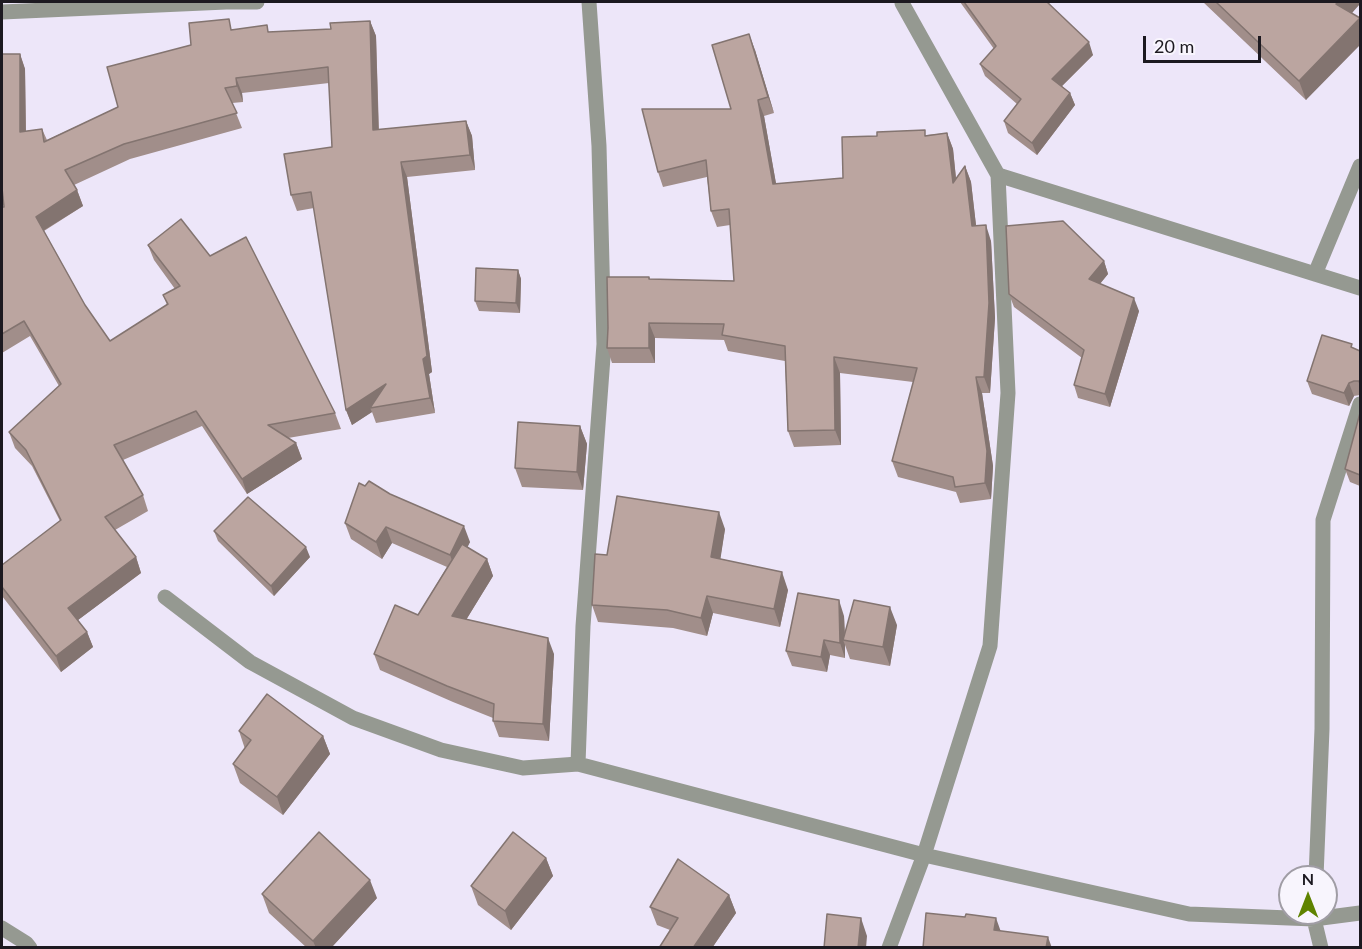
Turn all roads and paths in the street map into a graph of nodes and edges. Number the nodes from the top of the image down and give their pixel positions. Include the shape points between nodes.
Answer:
1 (257, 2) edge
2 (589, 2) edge
3 (897, 2) edge
4 (2, 12) edge
5 (1360, 166) edge
6 (998, 175) junction
7 (1315, 274) junction
8 (1360, 288) edge
9 (1360, 404) edge
10 (165, 597) dead end
11 (578, 764) junction
12 (924, 855) junction
13 (1316, 865) edge
14 (1360, 913) edge
15 (1338, 914) edge
16 (1278, 915) edge
17 (1316, 925) edge
18 (2, 928) edge
19 (30, 948) edge
20 (889, 948) edge
21 (1321, 948) edge

1 - 4 street
2 - 11 street via 599,146 604,344 583,626
3 - 6 street
5 - 7 street
6 - 7 street
6 - 12 street via 1008,393 990,646
7 - 8 street
9 - 13 street via 1323,520
10 - 11 street via 250,662 353,718 441,750 523,768
11 - 12 street
12 - 16 street via 1189,914
12 - 20 street
14 - 15 street
17 - 21 street
18 - 19 street

